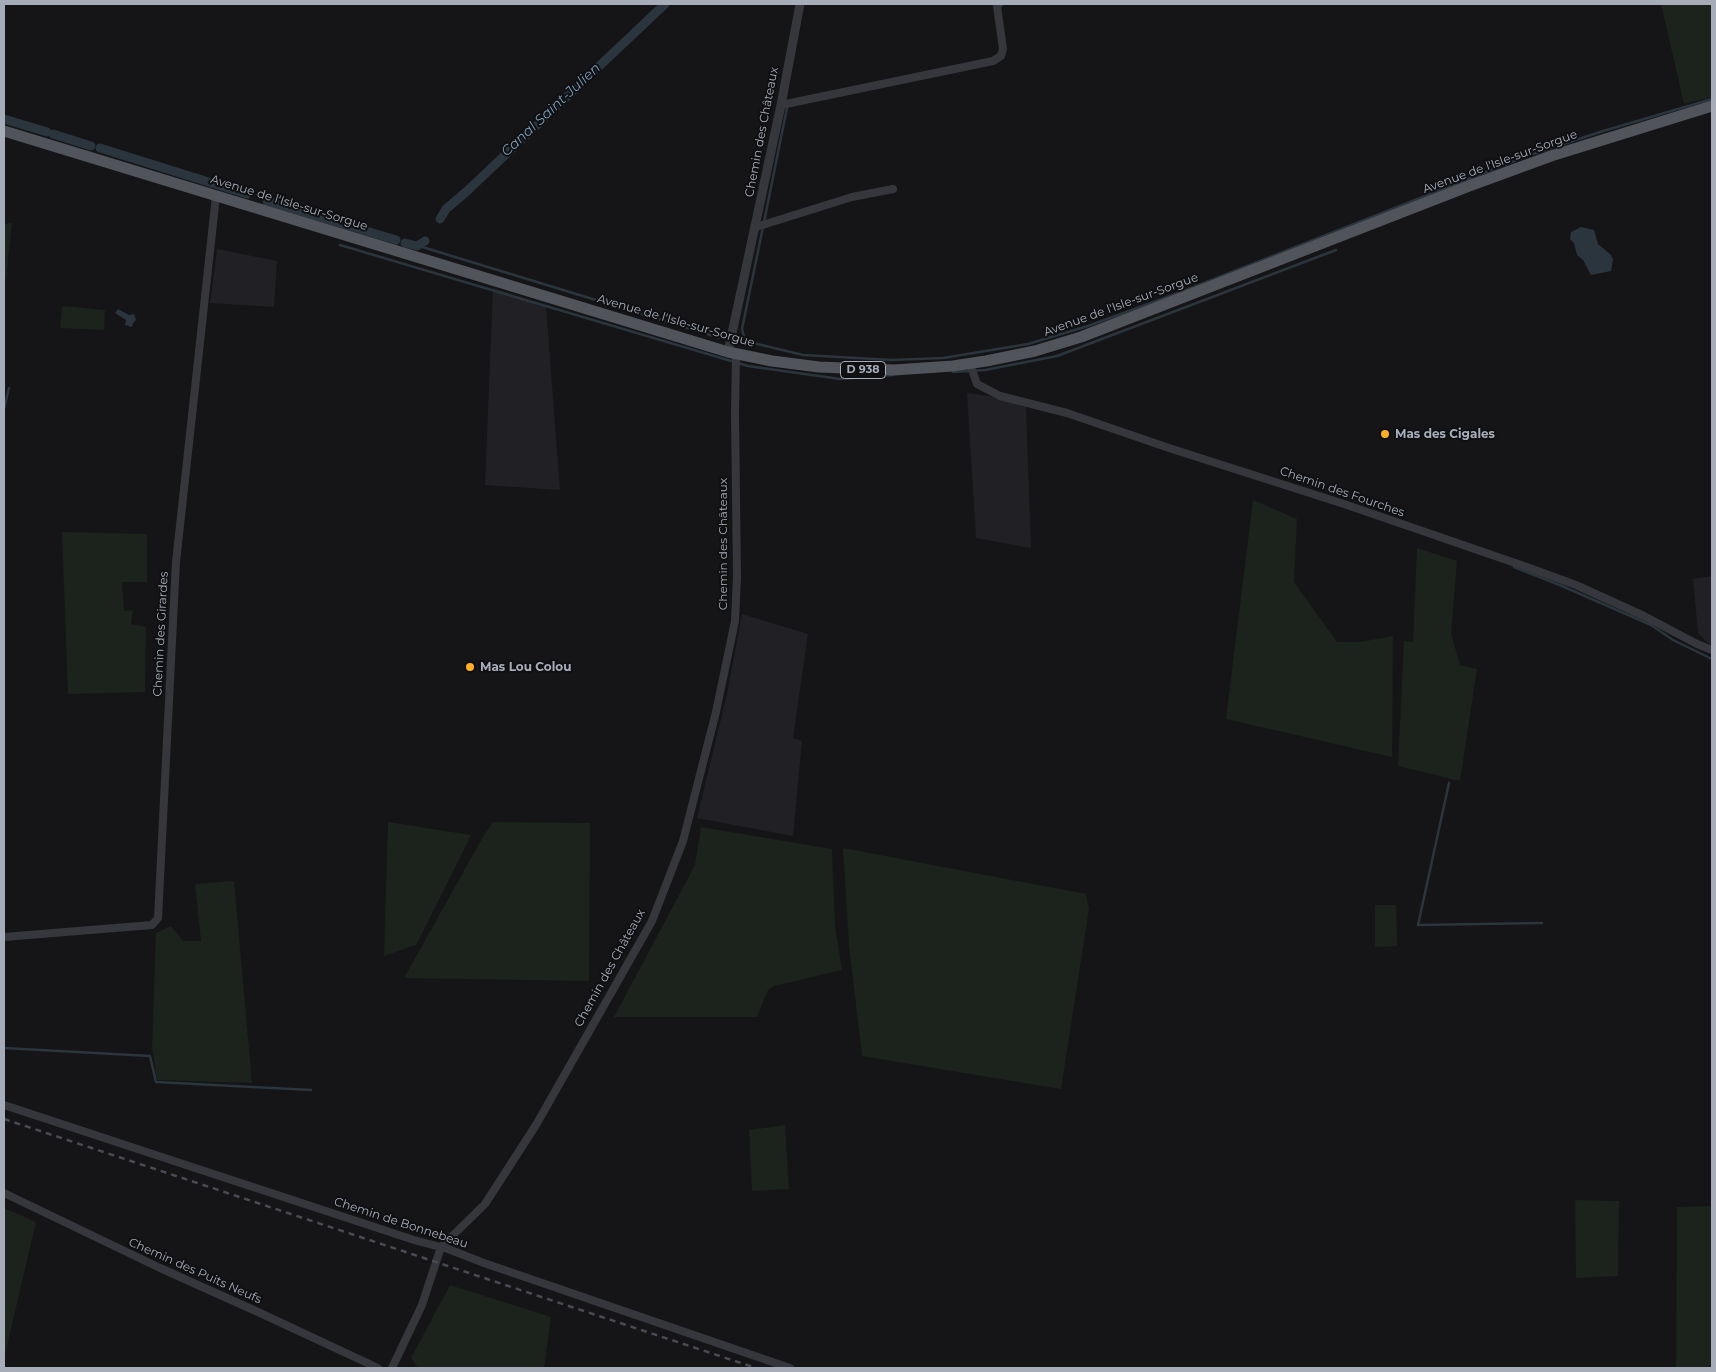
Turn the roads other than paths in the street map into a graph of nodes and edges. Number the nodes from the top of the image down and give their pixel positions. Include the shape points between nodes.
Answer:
1 (800, 4) edge
2 (999, 4) edge
3 (782, 105) junction
4 (1712, 106) edge
5 (4, 131) edge
6 (893, 189) dead end
7 (216, 196) junction
8 (756, 227) junction
9 (732, 353) junction
10 (970, 364) junction
11 (1712, 650) edge
12 (4, 937) edge
13 (4, 1105) edge
14 (4, 1193) edge
15 (441, 1247) junction
16 (378, 1368) edge
17 (392, 1368) edge
18 (790, 1368) edge

1 - 3 street, Chemin des Châteaux
2 - 3 street via 1003,49 1001,56 993,62
3 - 8 street, Chemin des Châteaux
4 - 10 main road, Avenue de l'Isle-sur-Sorgue / D 938 via 1542,159 1080,338
5 - 7 main road, Avenue de l'Isle-sur-Sorgue / D 938
6 - 8 street via 852,197
7 - 9 main road, Avenue de l'Isle-sur-Sorgue / D 938
7 - 12 street, Chemin des Girardes via 176,562 158,918 152,925
8 - 9 street, Chemin des Châteaux
9 - 10 main road, Avenue de l'Isle-sur-Sorgue / D 938 via 795,364 872,370
9 - 15 street, Chemin des Châteaux via 737,577 734,621 716,712 683,841 652,921 536,1125 485,1204
10 - 11 street, Chemin des Fourches via 977,384 1000,396 1067,413 1527,567 1576,585
13 - 15 street, Chemin de Bonnebeau
14 - 16 street, Chemin des Puits Neufs
15 - 17 street, Chemin des Châteaux via 422,1305
15 - 18 street, Chemin de Bonnebeau

